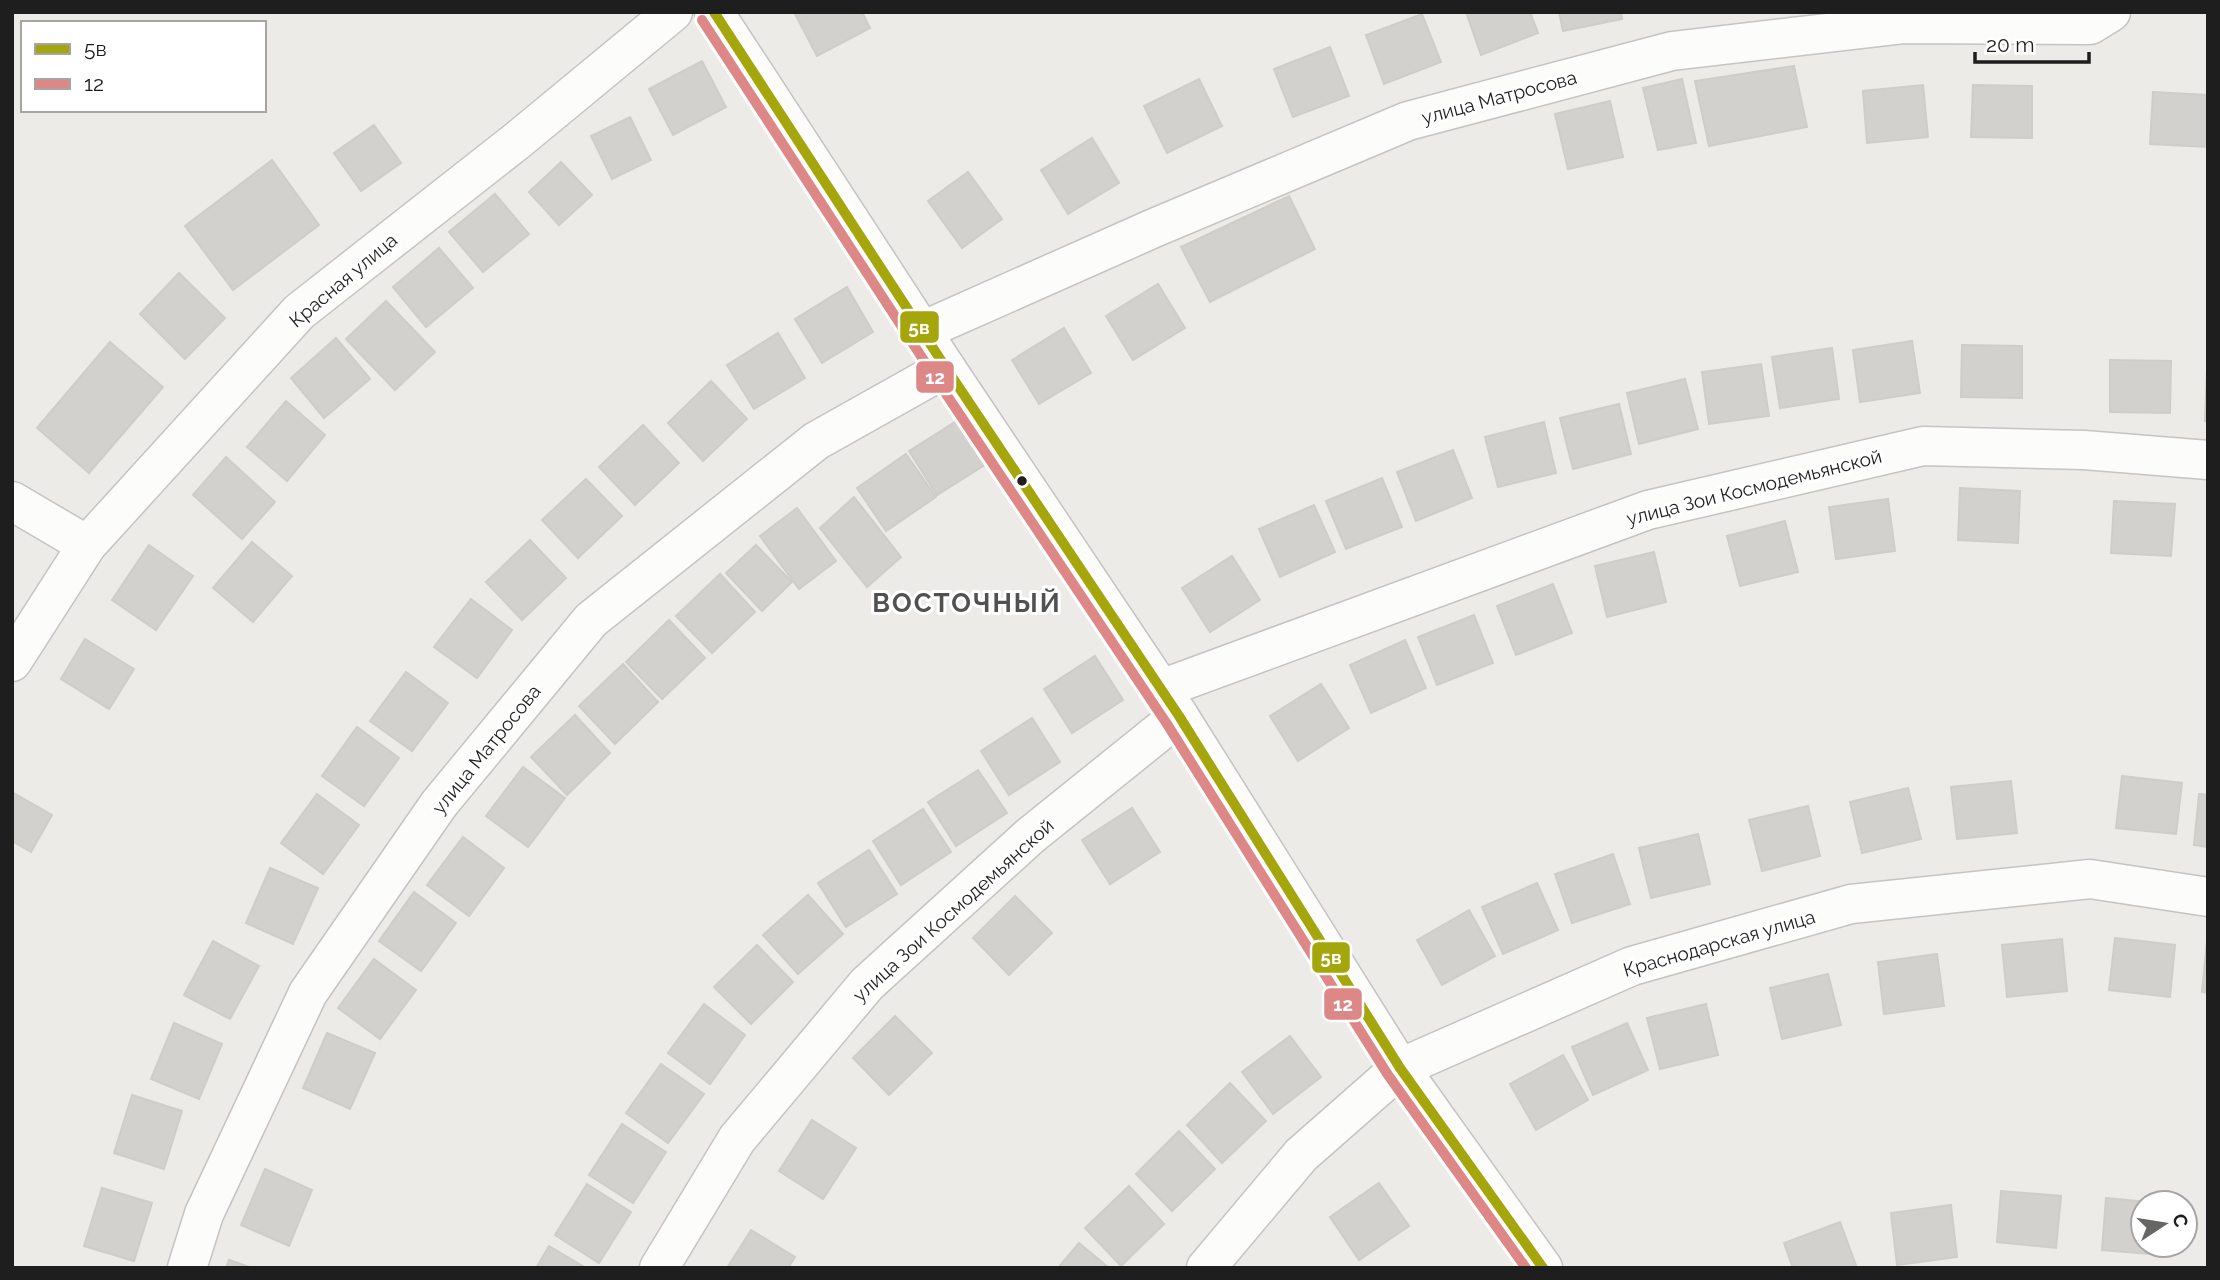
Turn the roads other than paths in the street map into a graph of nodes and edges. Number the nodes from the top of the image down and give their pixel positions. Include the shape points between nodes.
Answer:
1 (673, 12) edge
2 (714, 12) edge
3 (2111, 12) edge
4 (922, 331) junction
5 (946, 368) junction
6 (2208, 460) edge
7 (12, 501) edge
8 (87, 545) junction
9 (12, 662) edge
10 (1170, 703) junction
11 (2208, 897) edge
12 (1400, 1068) junction
13 (187, 1268) edge
14 (659, 1268) edge
15 (1206, 1268) edge
16 (1543, 1268) edge

1 - 8 street, Красная улица via 299,312
2 - 4 street
3 - 4 street, улица Матросова via 2090,25 1905,24 1672,51 1408,121
4 - 5 street
5 - 10 street
5 - 13 street, улица Матросова via 816,441 591,620 439,804 308,993 204,1214
6 - 10 street, улица Зои Космодемьянской via 2084,450 1923,446 1648,510
7 - 8 street
8 - 9 street, Красная улица
10 - 12 street
10 - 14 street, улица Зои Космодемьянской via 867,984 737,1139
11 - 12 street, Краснодарская улица via 2090,879 1851,904 1632,966
12 - 15 street, Краснодарская улица via 1301,1155
12 - 16 street

